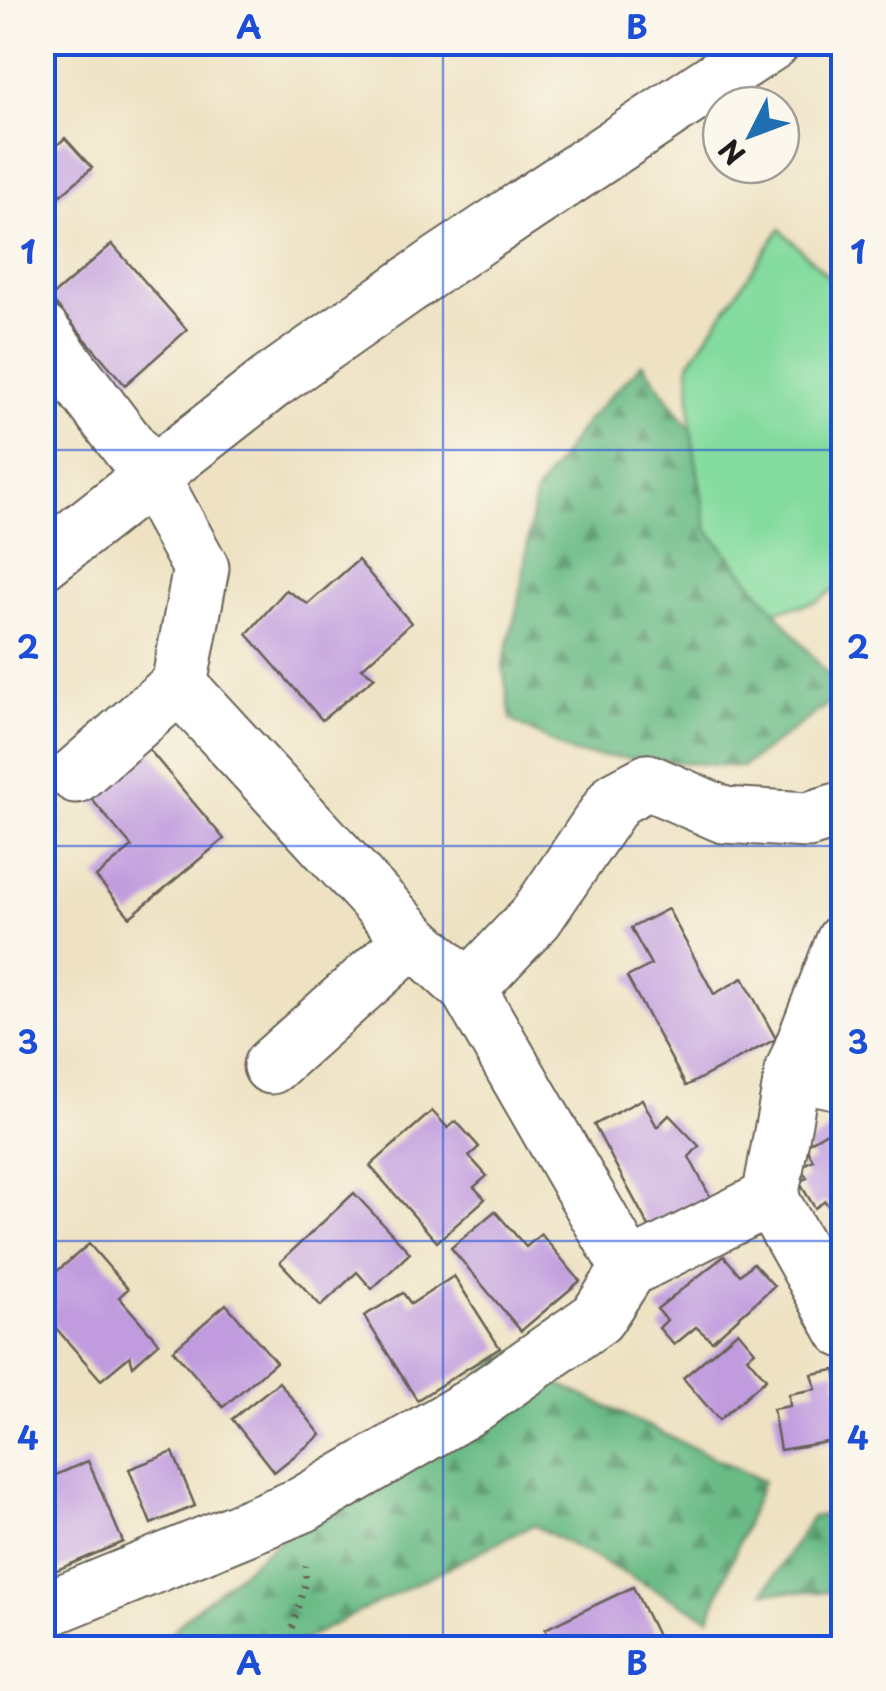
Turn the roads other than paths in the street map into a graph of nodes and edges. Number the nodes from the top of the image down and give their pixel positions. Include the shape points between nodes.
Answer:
1 (772, 42) edge
2 (42, 332) edge
3 (151, 476) junction
4 (42, 562) edge
5 (179, 686) junction
6 (76, 775) dead end
7 (844, 809) edge
8 (413, 940) junction
9 (844, 941) edge
10 (468, 989) junction
11 (272, 1066) dead end
12 (818, 1077) edge
13 (770, 1198) junction
14 (628, 1269) junction
15 (844, 1330) edge
16 (42, 1611) edge

1 - 3 street via 440,263
2 - 3 street
3 - 4 street
3 - 5 street via 201,568
5 - 6 street
5 - 8 street
7 - 10 street via 808,820 724,815 648,782 616,799 536,916
8 - 10 street
8 - 11 street
9 - 12 street
10 - 14 street
12 - 13 street
13 - 14 street
13 - 15 street
14 - 16 street via 597,1318 472,1406 302,1504

